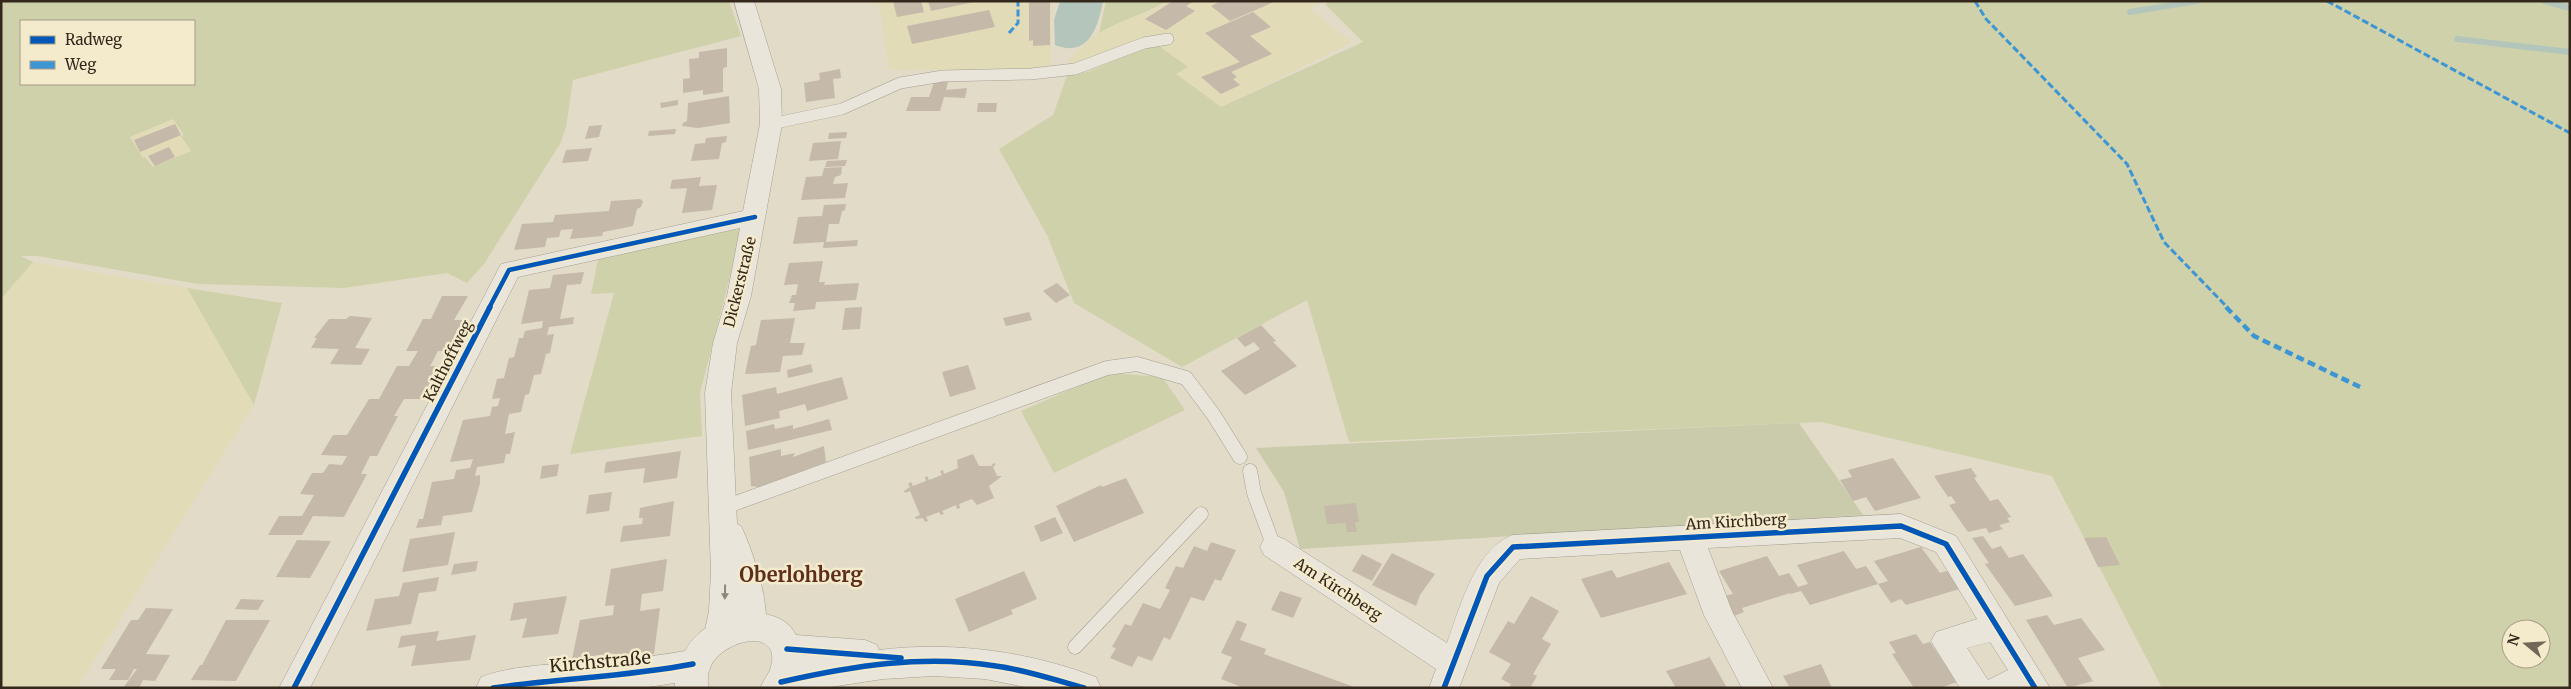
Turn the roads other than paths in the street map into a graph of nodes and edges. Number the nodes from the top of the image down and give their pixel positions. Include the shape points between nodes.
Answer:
1 (744, 1) edge
2 (1168, 39) dead end
3 (771, 124) junction
4 (755, 217) junction
5 (1240, 457) dead end
6 (1250, 471) dead end
7 (722, 508) junction
8 (1201, 514) dead end
9 (1691, 537) junction
10 (1274, 548) joint
11 (753, 626) junction
12 (1996, 626) junction
13 (720, 635) junction
14 (1075, 646) dead end
15 (787, 649) junction
16 (926, 661) junction
17 (1448, 675) edge
18 (692, 676) edge
19 (2031, 682) edge
20 (779, 685) edge
21 (507, 687) edge
22 (294, 688) edge
23 (1084, 688) edge
24 (1758, 688) edge
25 (1977, 688) edge
26 (2000, 688) edge

1 - 3 street, Dickerstraße via 770,89
2 - 3 lane via 1145,42 1092,64 1059,72 944,77 900,83 838,111
3 - 4 street, Dickerstraße
4 - 7 street, Dickerstraße via 739,296 725,343 718,393
4 - 22 street, Kalthoffweg via 509,270
5 - 7 lane via 1186,378 1137,364 1107,368
6 - 10 lane via 1254,493
7 - 11 street, Dickerstraße via 743,567
7 -> 13 street, Dickerstraße via 725,572
8 - 14 lane
9 - 12 street, Am Kirchberg via 1901,526 1946,544
9 - 17 street, Am Kirchberg via 1513,547 1487,576
9 - 24 street, Am Kirchberg via 1698,566
10 - 17 street, Am Kirchberg
11 - 13 street
11 - 15 street via 774,632
12 - 19 street, Am Kirchberg
12 - 25 street via 1946,641
13 - 18 street via 699,653
15 - 16 street
15 - 20 street via 787,665
16 - 20 street via 820,673
16 - 23 street via 986,664
18 - 21 street, Kirchstraße via 653,672 544,680
19 - 26 street

